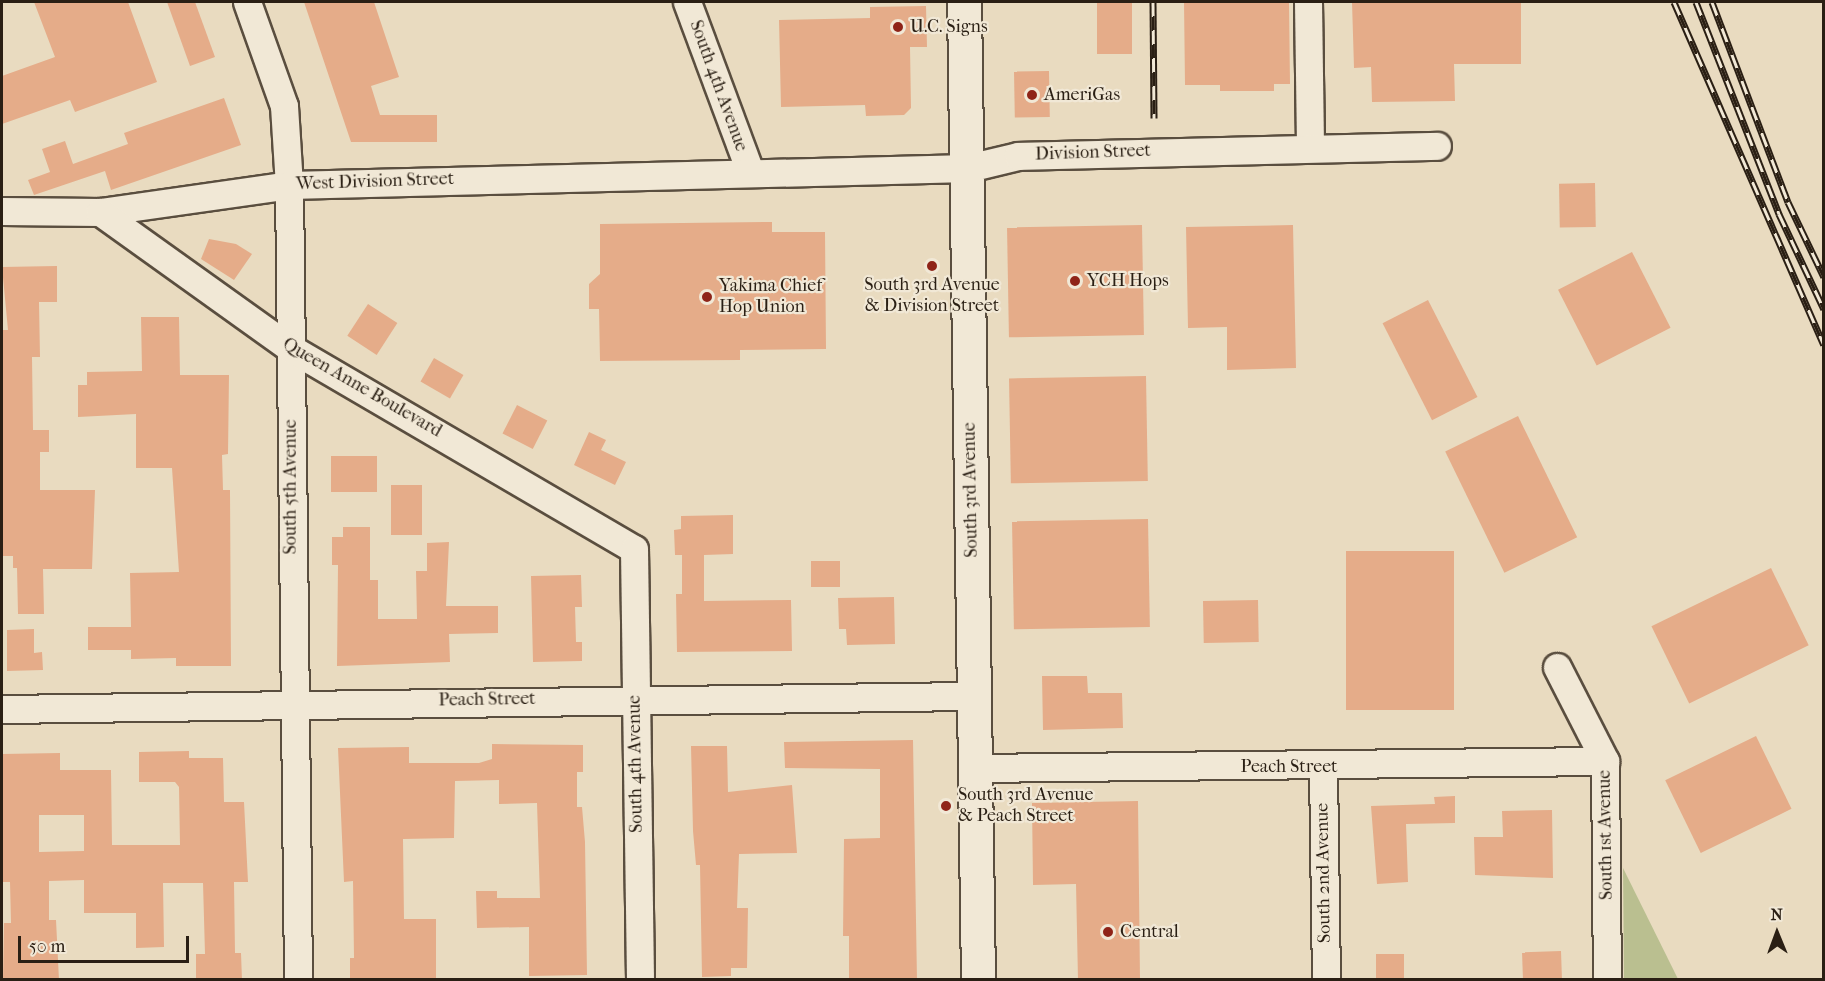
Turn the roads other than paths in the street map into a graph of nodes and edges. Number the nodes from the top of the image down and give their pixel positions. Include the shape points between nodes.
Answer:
1 (247, 2) edge
2 (687, 2) edge
3 (964, 2) edge
4 (1308, 2) edge
5 (1310, 146) junction
6 (1437, 146) dead end
7 (968, 168) junction
8 (750, 171) junction
9 (289, 185) junction
10 (2, 211) edge
11 (100, 213) junction
12 (290, 348) junction
13 (634, 549) joint
14 (1557, 667) dead end
15 (973, 696) junction
16 (635, 698) junction
17 (292, 703) junction
18 (2, 709) edge
19 (1605, 761) junction
20 (1323, 767) junction
21 (974, 768) junction
22 (298, 980) edge
23 (640, 980) edge
24 (978, 980) edge
25 (1326, 980) edge
26 (1607, 980) edge

1 - 9 street, South 5th Avenue via 284,106
2 - 8 street, South 4th Avenue
3 - 7 street, South 3rd Avenue
4 - 5 street
5 - 6 street, Division Street
5 - 7 street, Division Street via 1018,156
7 - 8 street, Division Street
7 - 15 street, South 3rd Avenue
8 - 9 street, West Division Street
9 - 11 street, West Division Street
9 - 12 street, South 5th Avenue
10 - 11 street, West Division Street
11 - 12 street, Queen Anne Boulevard
12 - 13 street, Queen Anne Boulevard
12 - 17 street, South 5th Avenue
13 - 16 street, South 4th Avenue
14 - 19 street, South 1st Avenue
15 - 16 street, Peach Street
15 - 21 street, South 3rd Avenue
16 - 17 street, Peach Street
16 - 23 street, South 4th Avenue
17 - 18 street, Peach Street
17 - 22 street, South 5th Avenue
19 - 20 street, Peach Street
19 - 26 street, South 1st Avenue
20 - 21 street, Peach Street
20 - 25 street, South 2nd Avenue
21 - 24 street, South 3rd Avenue

